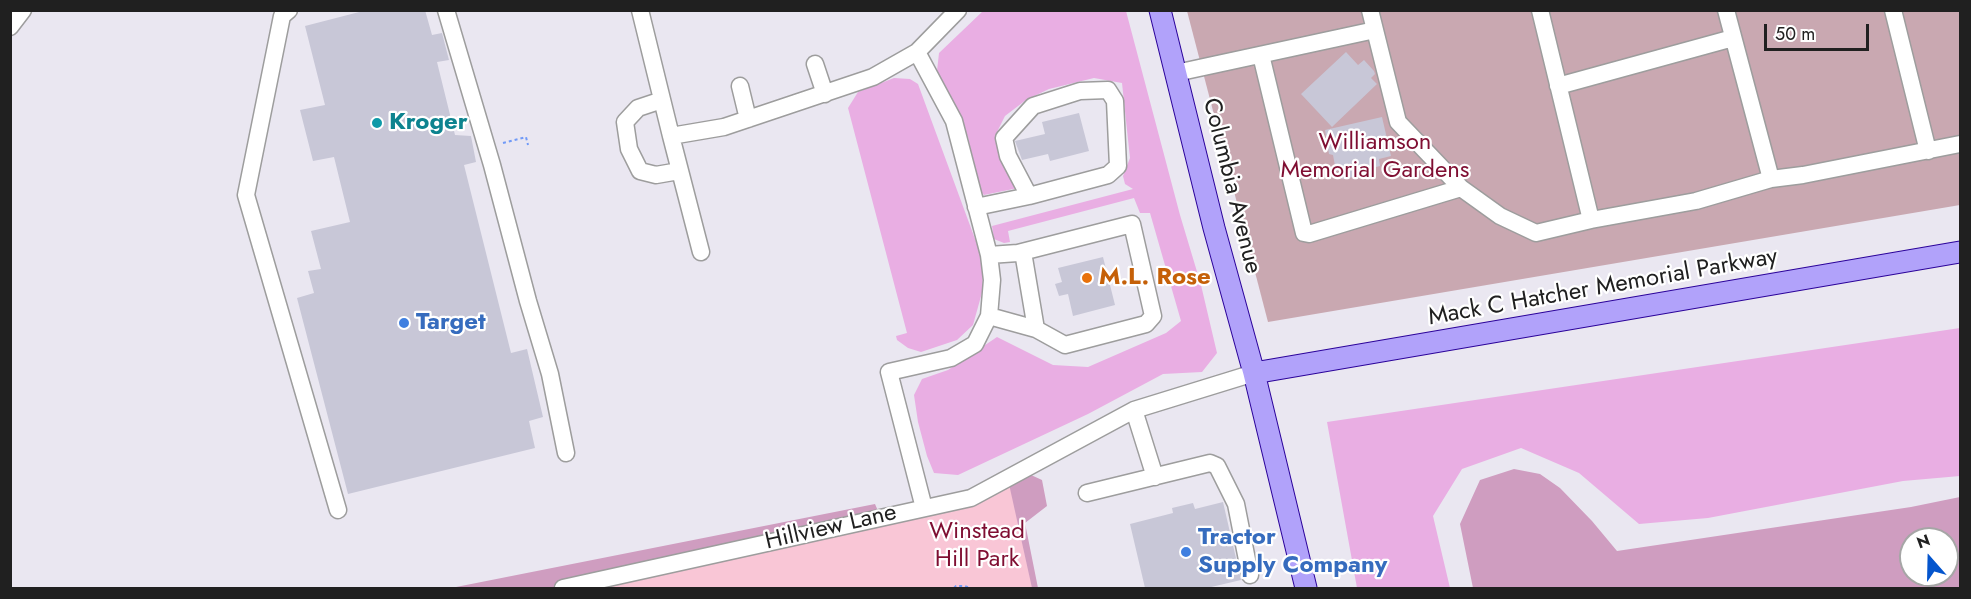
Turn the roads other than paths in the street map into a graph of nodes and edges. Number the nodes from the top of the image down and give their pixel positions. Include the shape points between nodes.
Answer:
1 (23, 10) edge
2 (289, 10) edge
3 (446, 10) edge
4 (640, 10) edge
5 (958, 10) edge
6 (1160, 10) edge
7 (1370, 10) edge
8 (1540, 10) edge
9 (1726, 10) edge
10 (1893, 10) edge
11 (10, 27) edge
12 (1375, 30) junction
13 (1733, 38) junction
14 (917, 51) junction
15 (1261, 55) junction
16 (815, 64) dead end
17 (1176, 73) junction
18 (740, 86) dead end
19 (1558, 86) junction
20 (825, 94) junction
21 (662, 100) junction
22 (748, 119) junction
23 (671, 136) junction
24 (1960, 144) edge
25 (1928, 151) junction
26 (679, 171) junction
27 (1771, 179) junction
28 (1461, 188) junction
29 (1029, 196) junction
30 (976, 207) junction
31 (1592, 220) junction
32 (701, 252) dead end
33 (1023, 252) junction
34 (1960, 252) edge
35 (989, 255) junction
36 (989, 316) junction
37 (1036, 329) junction
38 (1254, 373) junction
39 (1134, 410) junction
40 (566, 453) dead end
41 (1155, 477) junction
42 (1087, 494) dead end
43 (924, 508) junction
44 (338, 510) dead end
45 (1250, 575) dead end
46 (563, 588) edge
47 (1306, 588) edge

1 - 11 street
2 - 44 street via 282,16 246,195
3 - 40 street via 550,374
4 - 21 street
5 - 14 street
6 - 17 main road, Columbia Avenue
7 - 12 street
8 - 19 street
9 - 13 street
10 - 25 street
12 - 15 street
12 - 28 street via 1398,122
13 - 19 street
13 - 27 street
14 - 20 street via 873,77
14 - 30 street via 954,121
15 - 17 street
15 - 28 street via 1304,233
16 - 20 street
17 - 38 main road, Columbia Avenue
18 - 22 street
19 - 31 street
20 - 22 street
21 - 23 street
21 - 26 street via 638,108 625,122 629,149 640,171 656,175
22 - 23 street
23 - 26 street
24 - 25 street
25 - 27 street
26 - 32 street
27 - 31 street via 1696,201
28 - 31 street via 1500,216 1536,233
29 - 29 street via 1108,175 1118,166 1115,101 1108,90 1080,91 1033,106 1004,138 1008,156
29 - 30 street
30 - 35 street
33 - 35 street
33 - 37 street
33 - 37 street via 1132,224 1153,316 1146,324 1065,345
34 - 38 main road, Mack C Hatcher Memorial Parkway
35 - 36 street via 993,280
36 - 37 street
36 - 43 street via 975,344 951,358 889,372
38 - 39 street, Hillview Lane
38 - 47 main road, Columbia Avenue
39 - 41 street
39 - 43 street, Hillview Lane via 970,498
41 - 42 street
41 - 45 street via 1210,463 1217,466 1236,504
43 - 46 street, Hillview Lane

